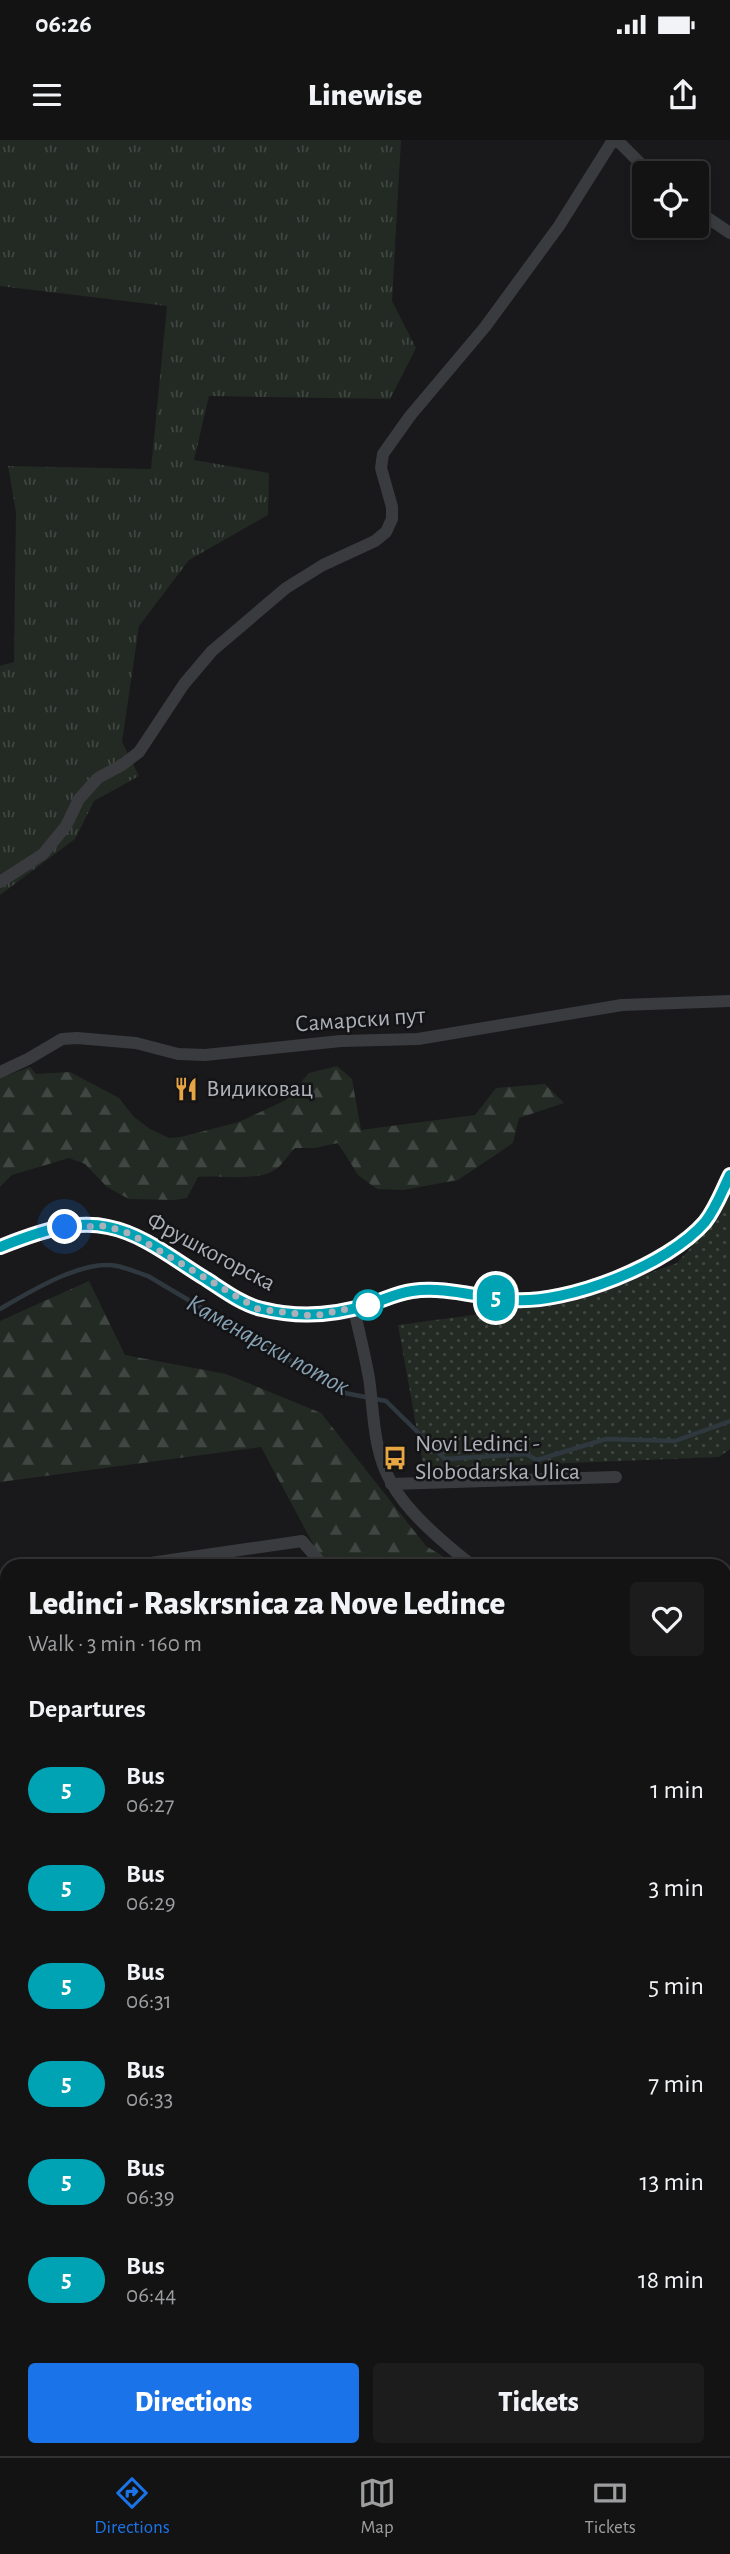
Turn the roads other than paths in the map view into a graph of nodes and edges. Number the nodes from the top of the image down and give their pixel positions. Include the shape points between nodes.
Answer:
1 (615, 140) edge
2 (637, 161) edge
3 (709, 219) edge
4 (730, 233) edge
5 (0, 882) edge
6 (730, 1001) edge
7 (0, 1072) edge
8 (730, 1175) edge
9 (0, 1247) edge
10 (354, 1309) junction
11 (616, 1477) dead end
12 (391, 1484) junction
13 (178, 1559) edge
14 (318, 1559) edge
15 (464, 1559) edge

1 - 2 street
1 - 5 street via 485,327 383,454 381,468 392,507 386,532 286,588 212,651 139,752 98,778 43,854
3 - 4 street
6 - 7 street, Самарски пут via 622,1005 418,1039 341,1041 205,1055 69,1038
8 - 10 street, Фрушкогорска via 705,1221 691,1236 621,1276 540,1300 430,1289
9 - 10 street, Фрушкогорска via 65,1227 107,1226 131,1234 258,1309 314,1316
10 - 12 street via 373,1420
11 - 12 street
12 - 15 street
13 - 14 street via 302,1541

